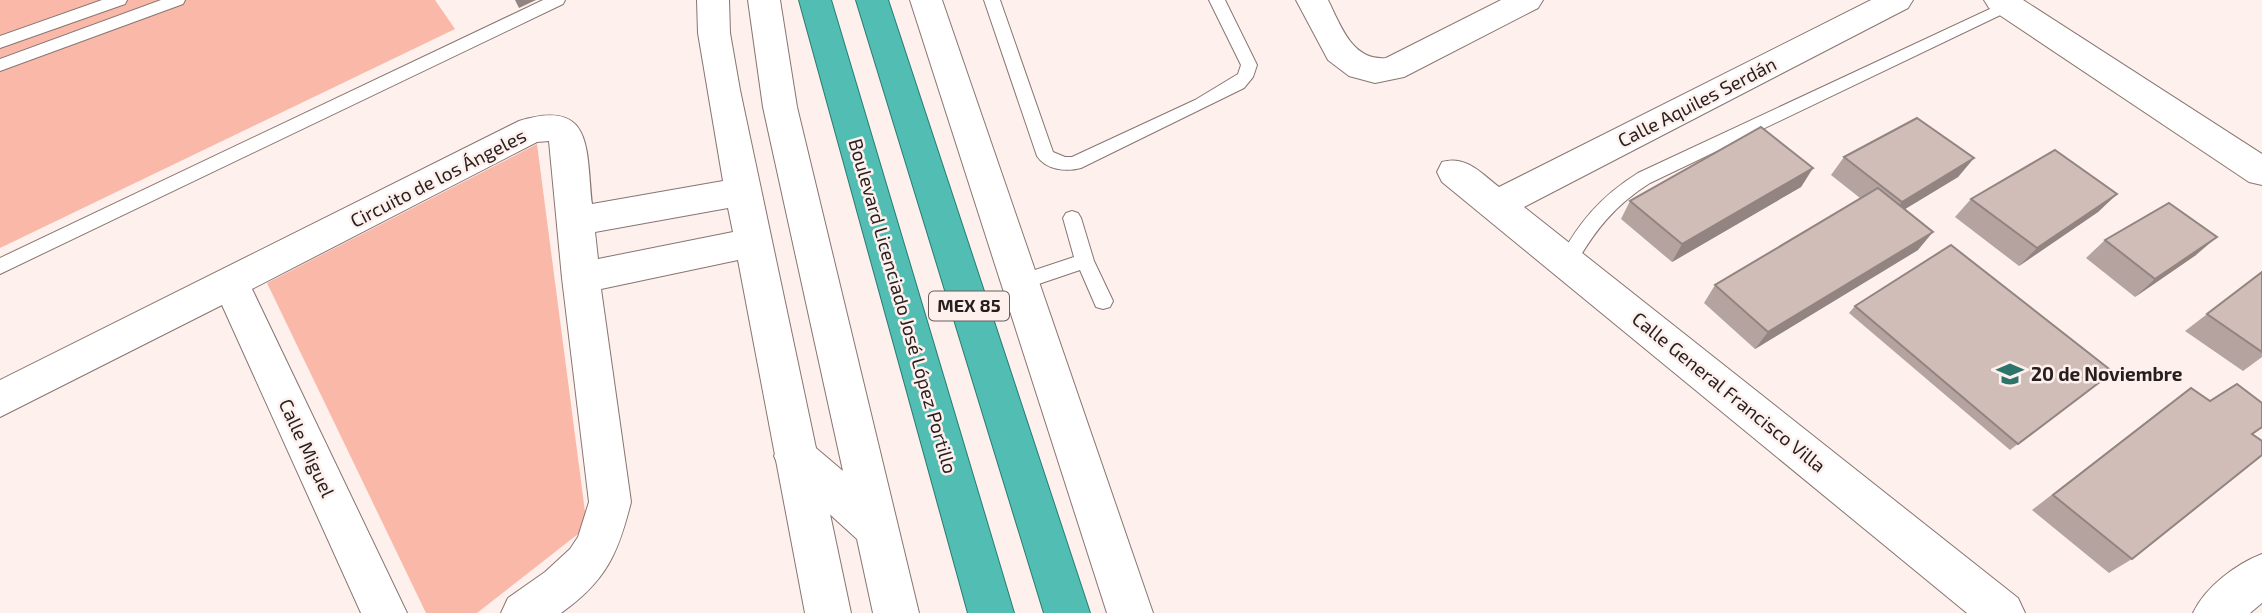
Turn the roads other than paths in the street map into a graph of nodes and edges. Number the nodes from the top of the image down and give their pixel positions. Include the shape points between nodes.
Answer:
1 (119, 0) edge
2 (177, 0) edge
3 (556, 0) edge
4 (713, 0) edge
5 (764, 0) edge
6 (816, 0) edge
7 (872, 0) edge
8 (926, 0) edge
9 (992, 0) edge
10 (1217, 0) edge
11 (1312, 0) edge
12 (1527, 0) edge
13 (1897, 0) edge
14 (2004, 2) edge
15 (86, 12) junction
16 (95, 30) junction
17 (0, 42) edge
18 (0, 65) edge
19 (1455, 172) dead end
20 (2262, 172) edge
21 (744, 191) junction
22 (1497, 205) junction
23 (1072, 218) dead end
24 (576, 221) junction
25 (752, 243) junction
26 (1084, 261) junction
27 (1567, 262) junction
28 (0, 266) edge
29 (581, 278) junction
30 (230, 282) junction
31 (1018, 283) junction
32 (1103, 301) dead end
33 (0, 400) edge
34 (795, 456) junction
35 (876, 528) junction
36 (2262, 575) edge
37 (384, 613) edge
38 (524, 613) edge
39 (828, 613) edge
40 (896, 613) edge
41 (991, 613) edge
42 (1067, 613) edge
43 (1129, 613) edge
44 (2002, 613) edge
45 (2216, 613) edge

1 - 15 lane
2 - 16 lane
3 - 28 lane
4 - 21 street via 714,33
5 - 35 street via 780,107
6 - 41 highway, Boulevard Licenciado José López Portillo / MEX 85
7 - 42 highway, MEX 85
8 - 31 street
9 - 10 lane via 1046,156 1063,164 1075,163 1238,84 1249,65
11 - 12 street via 1339,53 1369,72 1392,69
13 - 22 street, Calle Aquiles Serdán
14 - 20 street
14 - 27 lane via 1620,192 1595,215
15 - 16 lane
15 - 17 lane
16 - 18 lane
19 - 22 street, Calle General Francisco Villa
21 - 24 street
21 - 25 street
22 - 27 street, Calle General Francisco Villa
23 - 26 lane
24 - 29 street, Circuito de los Ángeles
24 - 30 street, Circuito de los Ángeles via 568,140 558,127 547,127 531,130
25 - 29 street
25 - 34 street
26 - 31 lane
26 - 32 lane
27 - 44 street, Calle General Francisco Villa
29 - 38 street, Circuito de los Ángeles via 610,502 591,556
30 - 33 street, Circuito de los Ángeles
30 - 37 street, Calle Miguel
31 - 43 street
34 - 35 street
34 - 39 street
35 - 40 street
36 - 45 street

